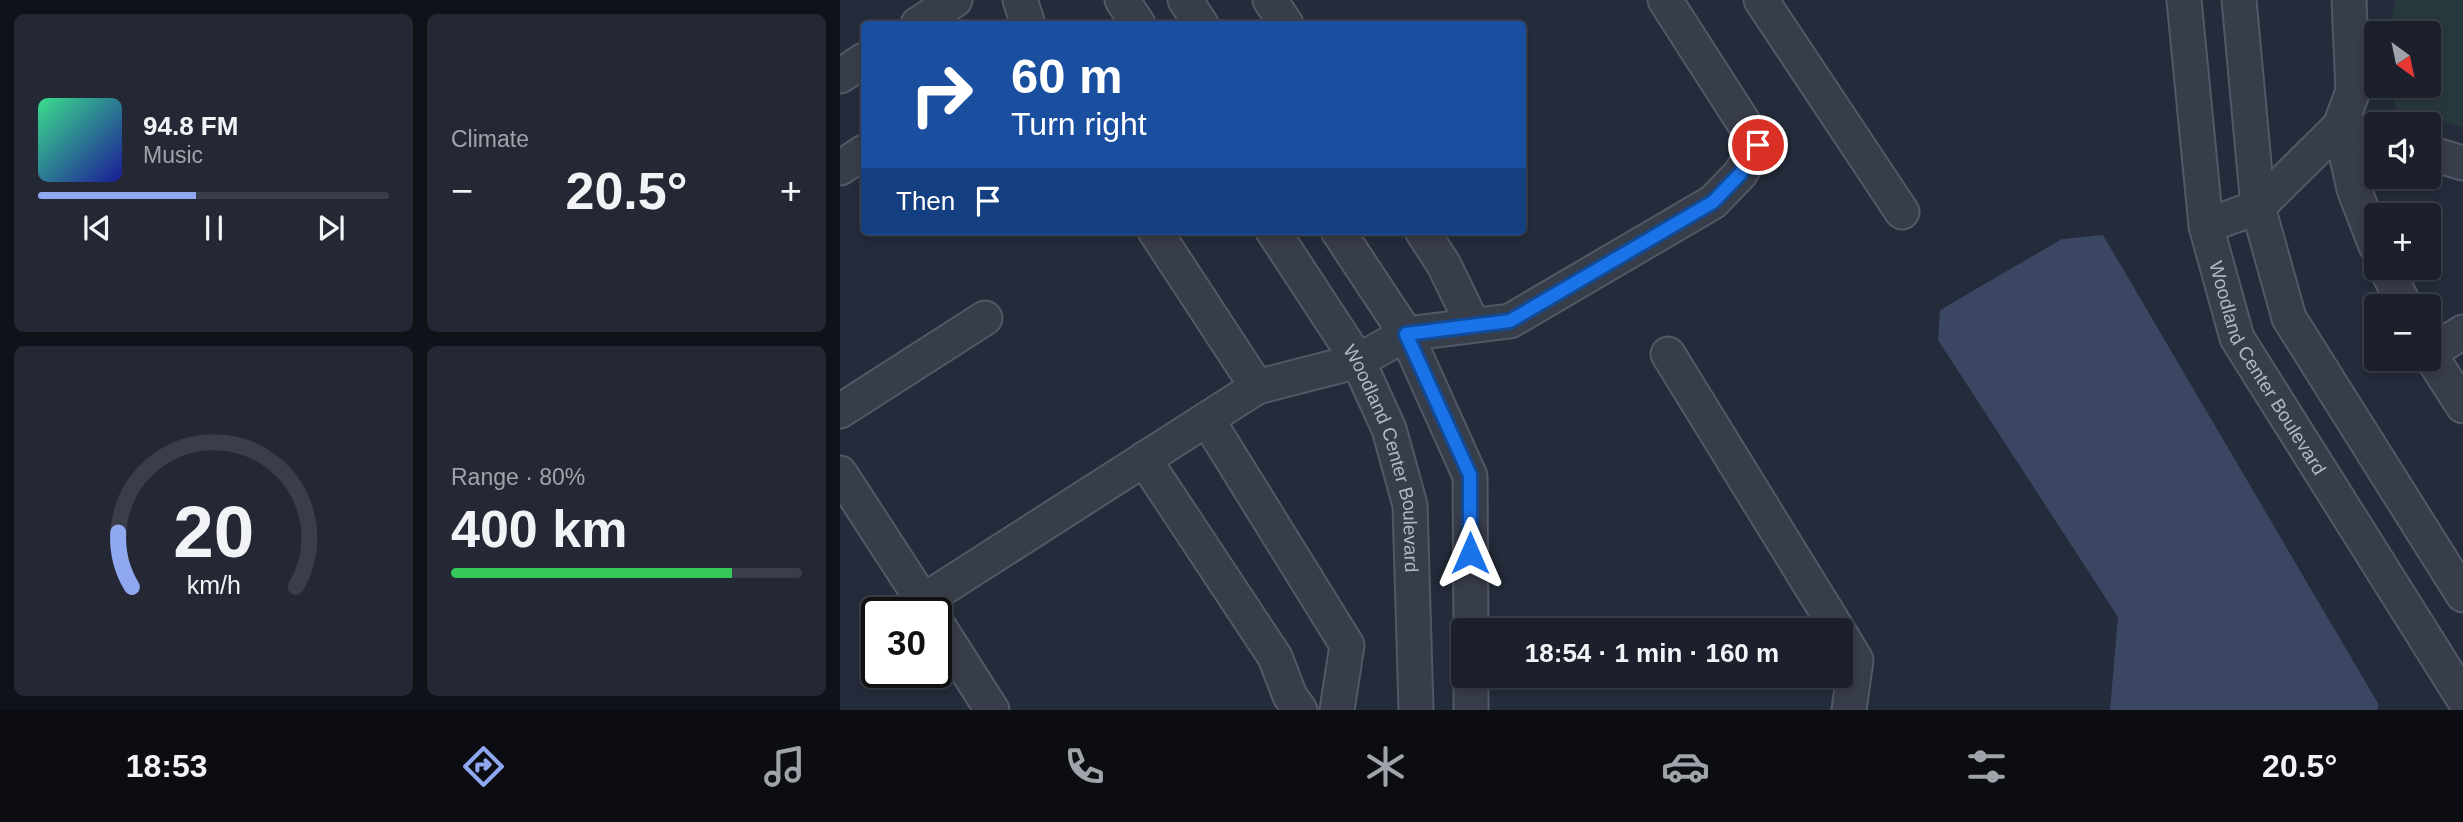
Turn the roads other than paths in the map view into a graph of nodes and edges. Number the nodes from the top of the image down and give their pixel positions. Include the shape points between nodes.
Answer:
1 (955, 0) edge
2 (1020, 0) edge
3 (1122, 0) edge
4 (1270, 0) edge
5 (1665, 0) edge
6 (1761, 0) edge
7 (2184, 0) edge
8 (2239, 0) edge
9 (2349, 0) edge
10 (923, 21) edge
11 (1027, 21) edge
12 (1136, 21) edge
13 (1284, 21) edge
14 (861, 62) edge
15 (840, 76) edge
16 (2340, 126) junction
17 (2364, 133) edge
18 (861, 154) edge
19 (2441, 157) edge
20 (2463, 163) edge
21 (840, 168) edge
22 (2258, 207) junction
23 (1902, 212) dead end
24 (2364, 215) edge
25 (2206, 226) junction
26 (1158, 235) edge
27 (1276, 235) edge
28 (1341, 235) edge
29 (1425, 235) edge
30 (985, 318) dead end
31 (1472, 326) junction
32 (2463, 332) edge
33 (1406, 334) junction
34 (2441, 346) edge
35 (1668, 354) dead end
36 (1358, 361) junction
37 (2441, 371) edge
38 (1257, 387) junction
39 (2463, 406) edge
40 (840, 411) edge
41 (1207, 419) junction
42 (1144, 459) junction
43 (840, 473) edge
44 (2463, 595) edge
45 (920, 597) edge
46 (951, 597) edge
47 (1471, 618) edge
48 (1831, 618) edge
49 (952, 647) edge
50 (1853, 655) edge
51 (1853, 681) edge
52 (1471, 688) edge
53 (1852, 688) edge
54 (2463, 698) edge
55 (992, 710) edge
56 (1300, 710) edge
57 (1337, 710) edge
58 (1416, 710) edge
59 (1471, 710) edge
60 (1849, 710) edge

1 - 10 street
2 - 11 street
3 - 12 street
4 - 13 street
5 - 31 street via 1758,145 1740,174 1713,202 1510,321
6 - 23 street
7 - 25 street, Woodland Center Boulevard
8 - 22 street, Woodland Center Boulevard
9 - 16 street via 2353,91
14 - 15 street
16 - 17 street
16 - 22 street
16 - 24 street
18 - 21 street
19 - 20 street
22 - 25 street
22 - 44 street, Woodland Center Boulevard via 2289,318
25 - 54 street, Woodland Center Boulevard via 2237,338
26 - 38 street
27 - 36 street, Woodland Center Boulevard
28 - 33 street
29 - 31 street via 1444,264
30 - 40 street
31 - 33 street
32 - 34 street
33 - 36 street
33 - 47 street via 1470,475
35 - 48 street
36 - 38 street
36 - 58 street, Woodland Center Boulevard via 1389,429 1410,505
37 - 39 street
38 - 41 street
41 - 42 street
41 - 57 street via 1347,645
42 - 46 street
42 - 56 street via 1275,657
43 - 45 street
49 - 55 street
50 - 51 street
52 - 59 street
53 - 60 street

